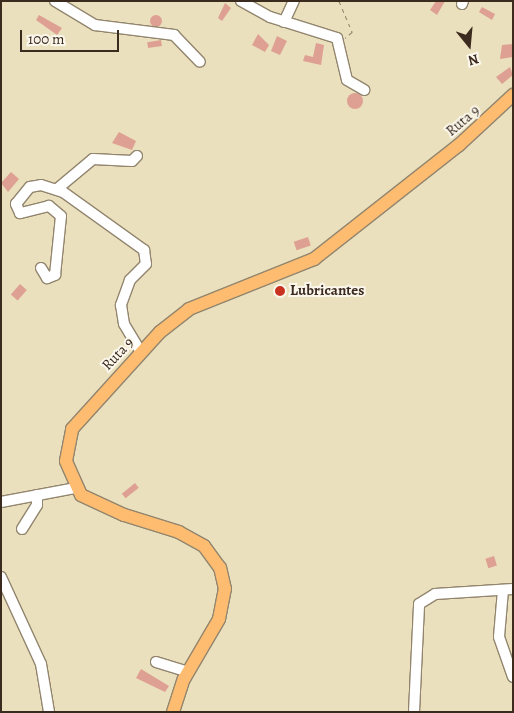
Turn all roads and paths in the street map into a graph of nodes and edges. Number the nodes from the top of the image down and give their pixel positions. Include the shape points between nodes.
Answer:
1 (55, 1) edge
2 (241, 1) edge
3 (294, 1) edge
4 (339, 1) edge
5 (284, 22) junction
6 (340, 41) junction
7 (200, 62) dead end
8 (364, 90) dead end
9 (513, 95) edge
10 (137, 156) dead end
11 (57, 189) junction
12 (40, 268) dead end
13 (142, 352) junction
14 (75, 488) junction
15 (37, 495) junction
16 (1, 502) edge
17 (22, 529) dead end
18 (1, 577) edge
19 (508, 589) edge
20 (156, 662) dead end
21 (188, 672) junction
22 (513, 677) edge
23 (49, 712) edge
24 (173, 712) edge
25 (414, 712) edge

1 - 7 street via 95,25 174,34
2 - 5 street
3 - 5 street
4 - 6 path via 352,32
5 - 6 street
6 - 8 street via 347,80
9 - 13 main road, Ruta 9 via 459,146 314,259 189,309
10 - 11 street via 132,162 92,159
11 - 12 street via 30,187 16,204 20,213 48,206 61,216 55,275 47,278
11 - 13 street via 147,256 146,264 124,291 121,305 124,324
13 - 14 main road, Ruta 9 via 68,438 66,461
14 - 15 street
14 - 21 main road via 91,502 179,532 214,556 224,589 224,604
15 - 16 street
15 - 17 street via 37,505
18 - 23 street via 41,664
19 - 22 street via 499,637
19 - 25 street via 435,594 420,604
20 - 21 street
21 - 24 main road

